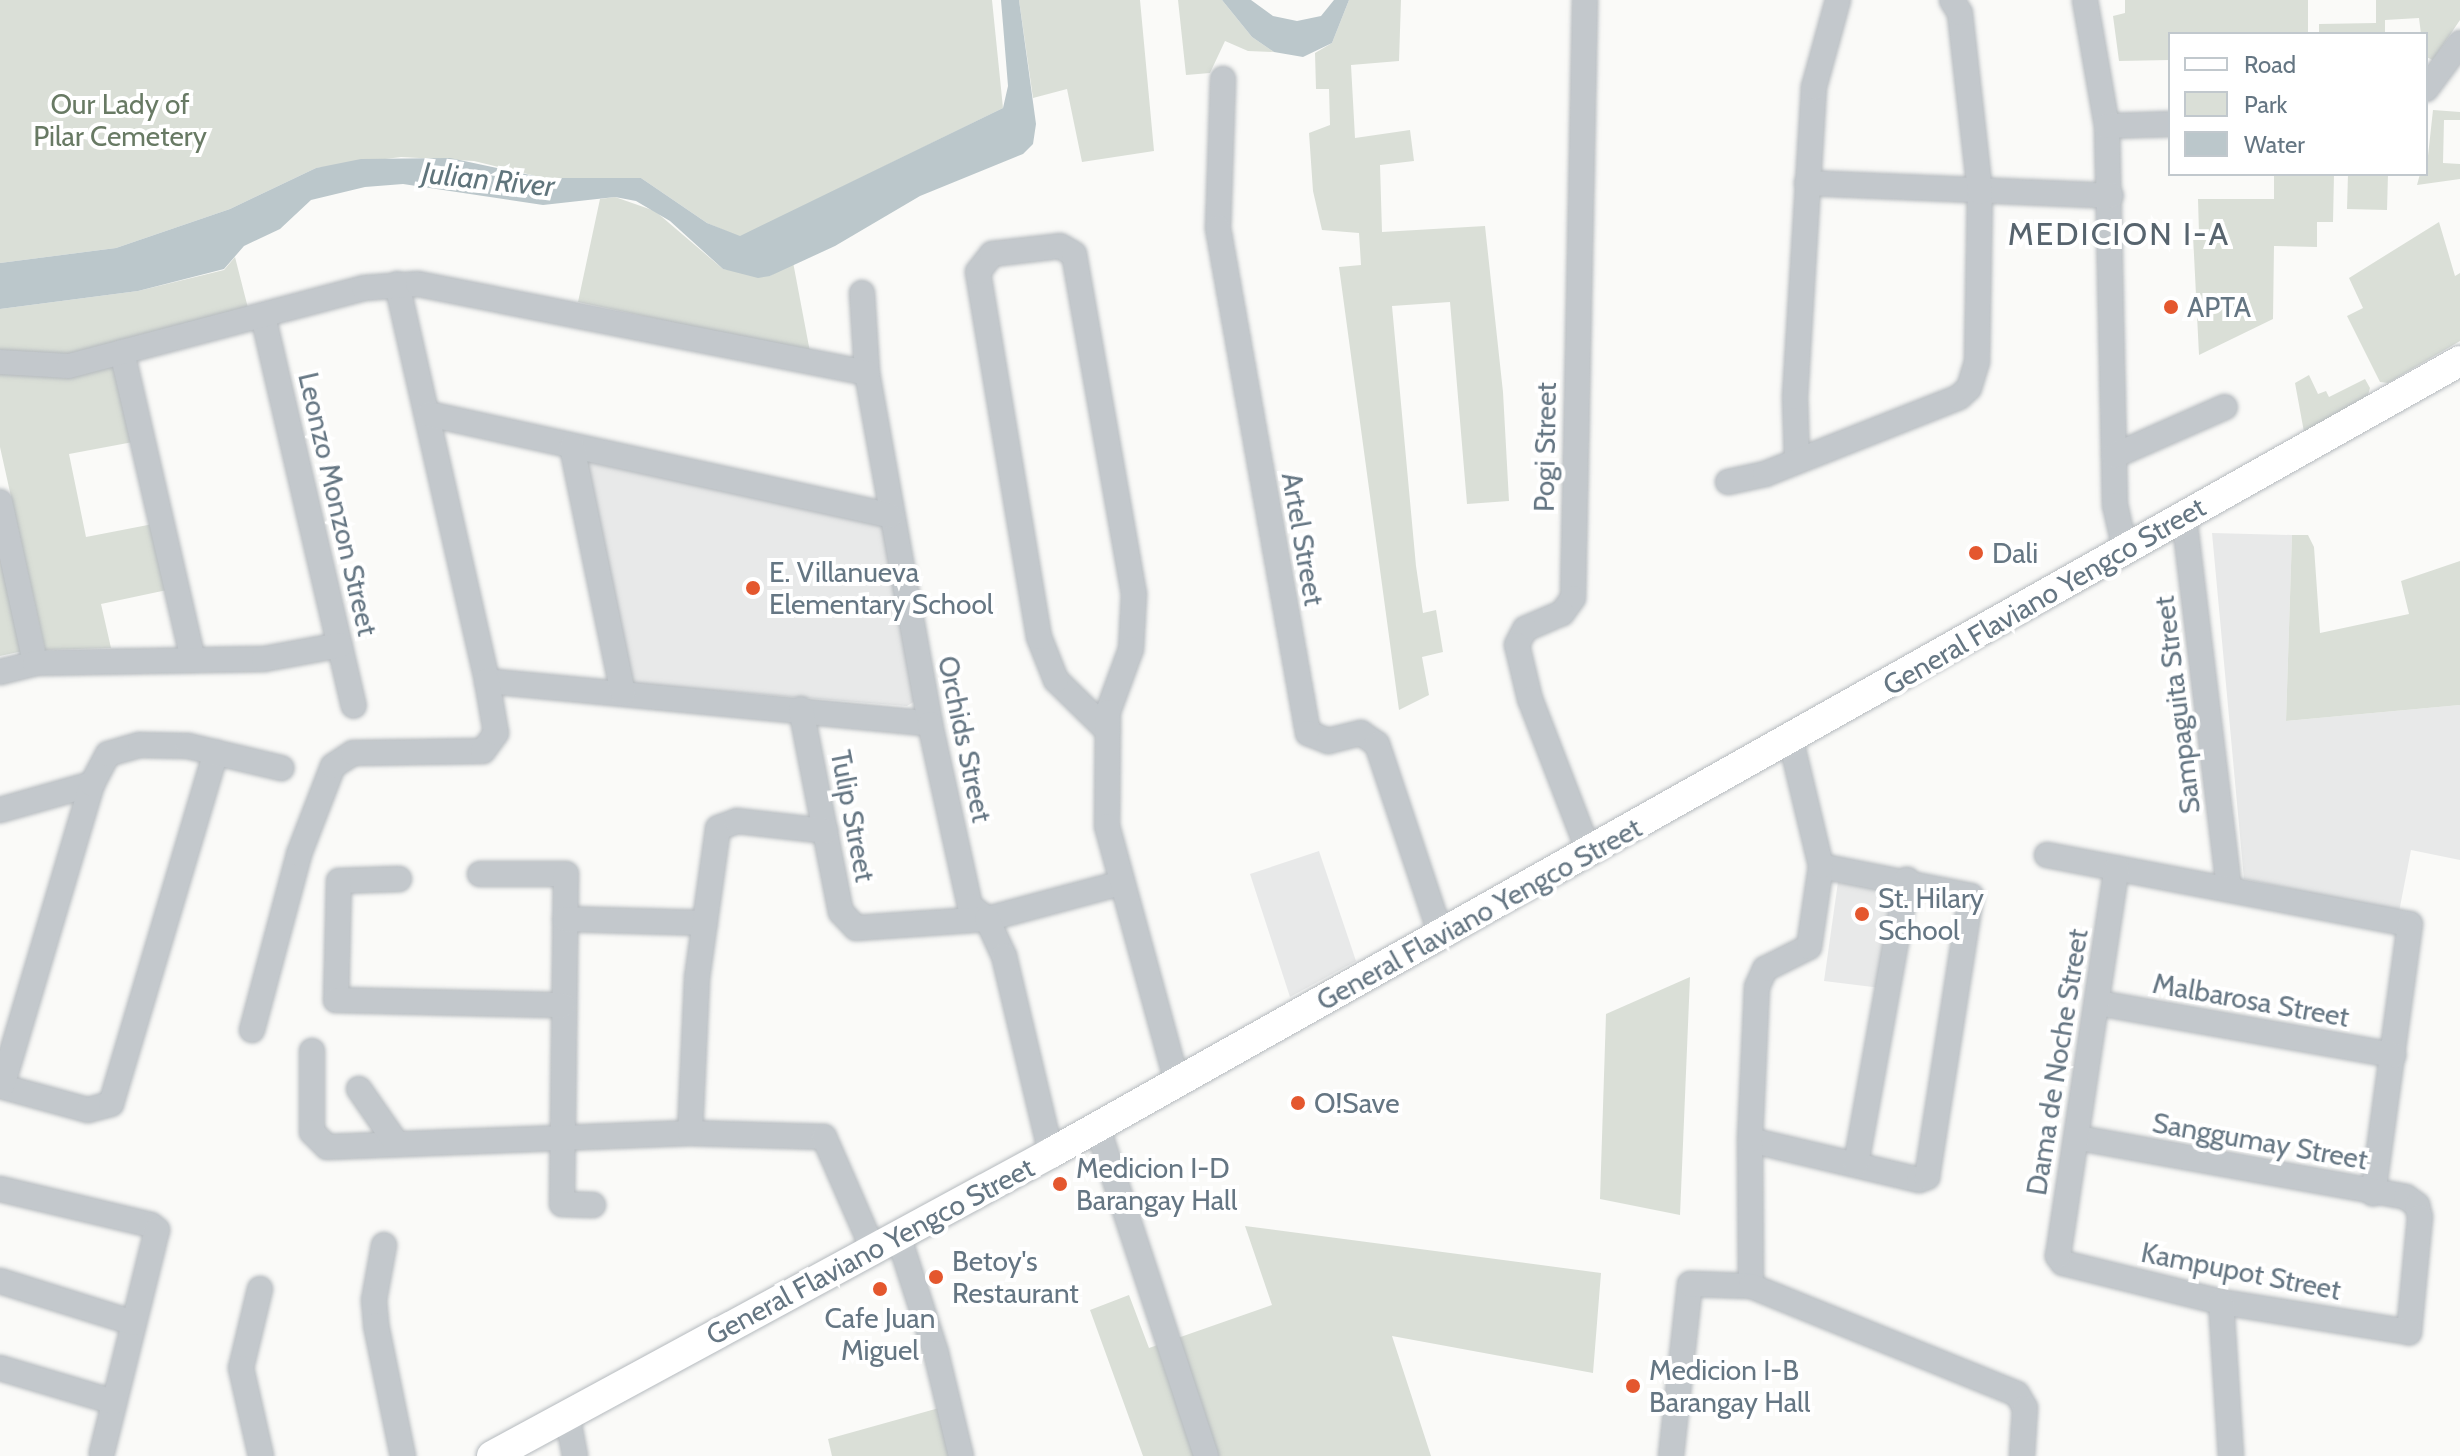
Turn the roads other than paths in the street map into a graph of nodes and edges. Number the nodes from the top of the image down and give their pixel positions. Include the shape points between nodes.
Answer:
1 (1585, 0) edge
2 (1838, 0) edge
3 (1952, 0) edge
4 (2085, 0) edge
5 (2460, 43) edge
6 (1223, 79) dead end
7 (2428, 86) edge
8 (2168, 124) edge
9 (2107, 126) junction
10 (1807, 183) junction
11 (1980, 192) junction
12 (2111, 196) junction
13 (397, 284) junction
14 (862, 293) dead end
15 (263, 316) junction
16 (122, 352) junction
17 (2460, 361) edge
18 (0, 362) edge
19 (867, 373) junction
20 (2225, 407) dead end
21 (429, 414) junction
22 (572, 447) junction
23 (2114, 456) junction
24 (1797, 461) junction
25 (1728, 482) dead end
26 (0, 502) edge
27 (890, 515) junction
28 (2184, 516) junction
29 (2125, 549) junction
30 (340, 645) junction
31 (193, 660) junction
32 (35, 663) junction
33 (0, 672) edge
34 (487, 681) junction
35 (623, 693) junction
36 (354, 706) dead end
37 (801, 709) junction
38 (930, 724) junction
39 (1108, 731) junction
40 (1791, 741) junction
41 (216, 752) junction
42 (281, 768) dead end
43 (92, 784) junction
44 (0, 810) edge
45 (825, 831) junction
46 (1589, 852) junction
47 (2047, 855) dead end
48 (1821, 866) junction
49 (2117, 868) junction
50 (480, 874) dead end
51 (399, 879) dead end
52 (1907, 880) junction
53 (1121, 883) junction
54 (2229, 888) junction
55 (565, 919) junction
56 (987, 919) junction
57 (705, 923) junction
58 (1441, 935) junction
59 (2098, 1003) junction
60 (563, 1005) junction
61 (252, 1030) dead end
62 (312, 1051) dead end
63 (2393, 1055) junction
64 (1177, 1082) junction
65 (1, 1086) edge
66 (359, 1089) dead end
67 (1097, 1126) junction
68 (690, 1133) junction
69 (559, 1137) junction
70 (2079, 1138) junction
71 (1750, 1140) junction
72 (397, 1144) junction
73 (1051, 1153) junction
74 (1856, 1164) junction
75 (0, 1189) edge
76 (2373, 1193) junction
77 (593, 1205) dead end
78 (886, 1242) junction
79 (384, 1245) dead end
80 (2063, 1263) joint
81 (0, 1281) edge
82 (1751, 1286) junction
83 (260, 1289) dead end
84 (2221, 1302) junction
85 (134, 1323) junction
86 (2409, 1332) joint
87 (0, 1368) edge
88 (114, 1402) junction
89 (567, 1414) junction
90 (102, 1453) dead end
91 (261, 1456) edge
92 (403, 1456) edge
93 (492, 1456) edge
94 (575, 1456) edge
95 (961, 1456) edge
96 (1206, 1456) edge
97 (1671, 1456) edge
98 (2022, 1456) edge
99 (2231, 1456) edge

1 - 46 street, Pogi Street via 1573,598 1562,613 1525,629 1517,645 1526,687
2 - 10 street via 1814,87
3 - 11 street via 1960,13
4 - 9 street
5 - 7 street
6 - 58 street, Artel Street via 1219,238 1308,733 1328,741 1361,733 1377,744
8 - 9 street
9 - 12 street
10 - 11 street
10 - 24 street via 1795,397
11 - 12 street
11 - 24 street via 1977,361 1969,388 1959,397
12 - 23 street
13 - 15 street
13 - 19 street via 443,287
13 - 21 street
14 - 19 street, Orchids Street
15 - 16 street
15 - 30 street, Leonzo Monzon Street
16 - 18 street via 69,366
16 - 31 street
17 - 28 main road, General Flaviano Yengco Street
19 - 27 street, Orchids Street
20 - 23 street
21 - 22 street
21 - 34 street
22 - 27 street
22 - 35 street
23 - 29 street via 2116,519
24 - 25 street
26 - 32 street
27 - 38 street, Orchids Street
28 - 29 main road, General Flaviano Yengco Street
28 - 54 street, Sampaguita Street
29 - 40 main road, General Flaviano Yengco Street
30 - 31 street via 264,659
30 - 36 street, Leonzo Monzon Street
31 - 32 street
32 - 33 street
34 - 35 street
34 - 61 street via 496,733 483,751 353,753 333,766 299,854
35 - 37 street
37 - 38 street
37 - 45 street, Tulip Street
38 - 56 street, Orchids Street via 970,906
39 - 39 street via 1112,692 1131,649 1134,594 1074,254 1060,246 992,254 978,272 1039,637 1056,680
39 - 53 street via 1107,826
40 - 46 main road, General Flaviano Yengco Street
40 - 48 street
41 - 42 street
41 - 43 street via 170,745 121,748 108,754
41 - 65 street via 111,1104 88,1110
43 - 44 street
43 - 65 street
45 - 56 street, Tulip Street via 841,912 856,928
45 - 57 street via 737,821 718,828
46 - 58 main road, General Flaviano Yengco Street
47 - 49 street
48 - 52 street
48 - 71 street via 1809,947 1758,976
49 - 54 street
49 - 59 street, Dama de Noche Street
50 - 55 street via 566,874
51 - 60 street via 339,881 336,1000
52 - 74 street
52 - 74 street via 1966,892 1972,903 1927,1177 1919,1180
53 - 56 street
53 - 64 street
54 - 63 street via 2410,924
55 - 57 street
55 - 60 street
56 - 73 street, Orchids Street via 1004,956
57 - 68 street
58 - 64 main road, General Flaviano Yengco Street
59 - 63 street, Malbarosa Street
59 - 70 street, Dama de Noche Street
60 - 69 street
62 - 72 street via 316,1142 327,1147
63 - 76 street
64 - 67 main road, General Flaviano Yengco Street
66 - 72 street
67 - 73 main road, General Flaviano Yengco Street
67 - 96 street
68 - 69 street
68 - 78 street via 824,1137
69 - 72 street
69 - 77 street via 562,1204
70 - 76 street, Sanggumay Street
70 - 80 street, Dama de Noche Street via 2057,1248
71 - 74 street
71 - 82 street
73 - 78 main road, General Flaviano Yengco Street
75 - 85 street via 151,1225 157,1238
76 - 86 street, Sanggumay Street via 2406,1197 2417,1205
78 - 89 main road, General Flaviano Yengco Street
78 - 95 street via 936,1353
79 - 92 street via 375,1313
80 - 84 street, Kampupot Street
81 - 85 street
82 - 97 street via 1690,1284
82 - 98 street via 2017,1394 2025,1408
83 - 91 street via 241,1368
84 - 86 street, Kampupot Street
84 - 99 street
85 - 88 street
87 - 88 street
88 - 90 street
89 - 93 main road, General Flaviano Yengco Street
89 - 94 street

